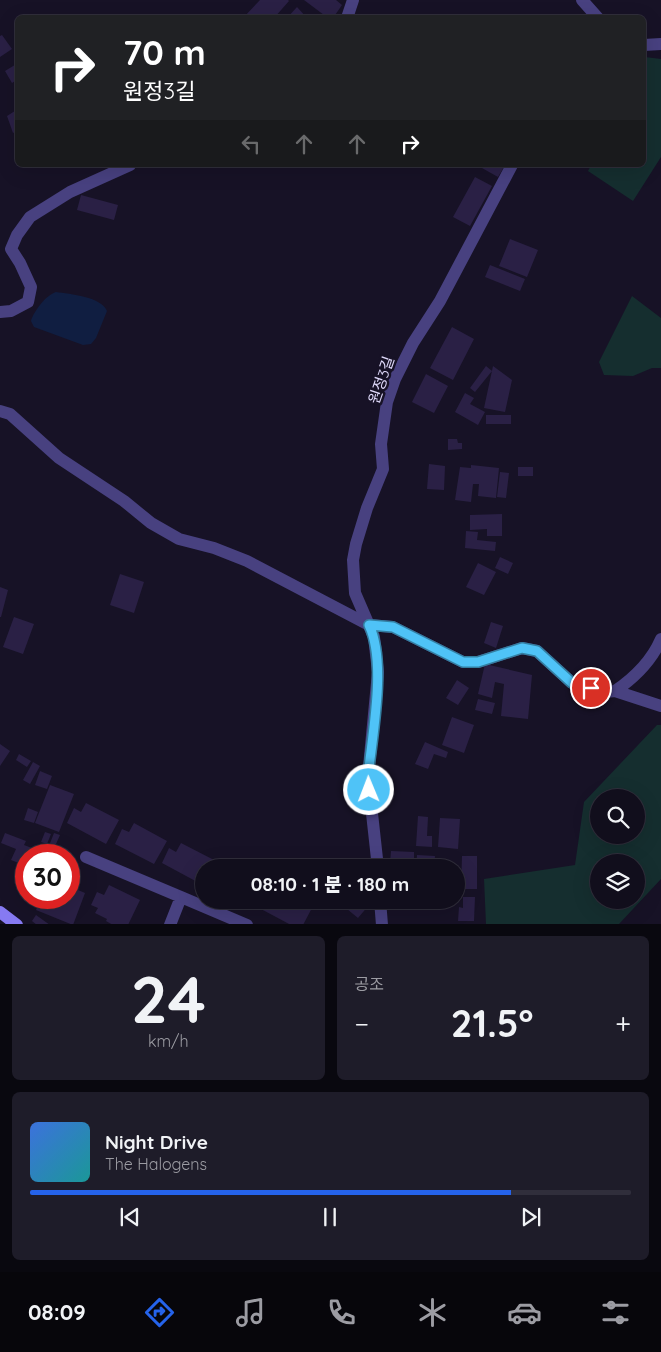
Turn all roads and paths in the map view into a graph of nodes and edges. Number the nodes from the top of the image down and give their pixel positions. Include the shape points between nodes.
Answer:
1 (353, 0) edge
2 (582, 0) edge
3 (348, 15) edge
4 (595, 15) edge
5 (661, 44) edge
6 (646, 45) edge
7 (126, 167) edge
8 (511, 167) edge
9 (0, 312) edge
10 (0, 411) edge
11 (369, 625) junction
12 (661, 639) edge
13 (614, 691) junction
14 (661, 706) edge
15 (86, 857) dead end
16 (377, 859) edge
17 (181, 897) junction
18 (381, 909) edge
19 (0, 912) edge
20 (17, 924) edge
21 (170, 924) edge
22 (247, 924) edge
23 (382, 924) edge

1 - 3 street
2 - 4 street
5 - 6 street
7 - 9 street via 70,192 30,217 11,249 31,287 28,302 11,311
8 - 11 street, 원정3길 via 440,301 402,362 387,402 381,444 383,469 360,527 354,560 355,592
10 - 11 street via 10,414 59,458 179,540 214,548 247,561
11 - 13 street via 393,627 463,662 478,662 522,648 537,651 572,683
11 - 16 street, 원정3길 via 374,637 378,672 368,777
12 - 13 street via 652,656 629,682
13 - 14 street
15 - 17 street
17 - 21 street
17 - 22 street
18 - 23 street
19 - 20 street

